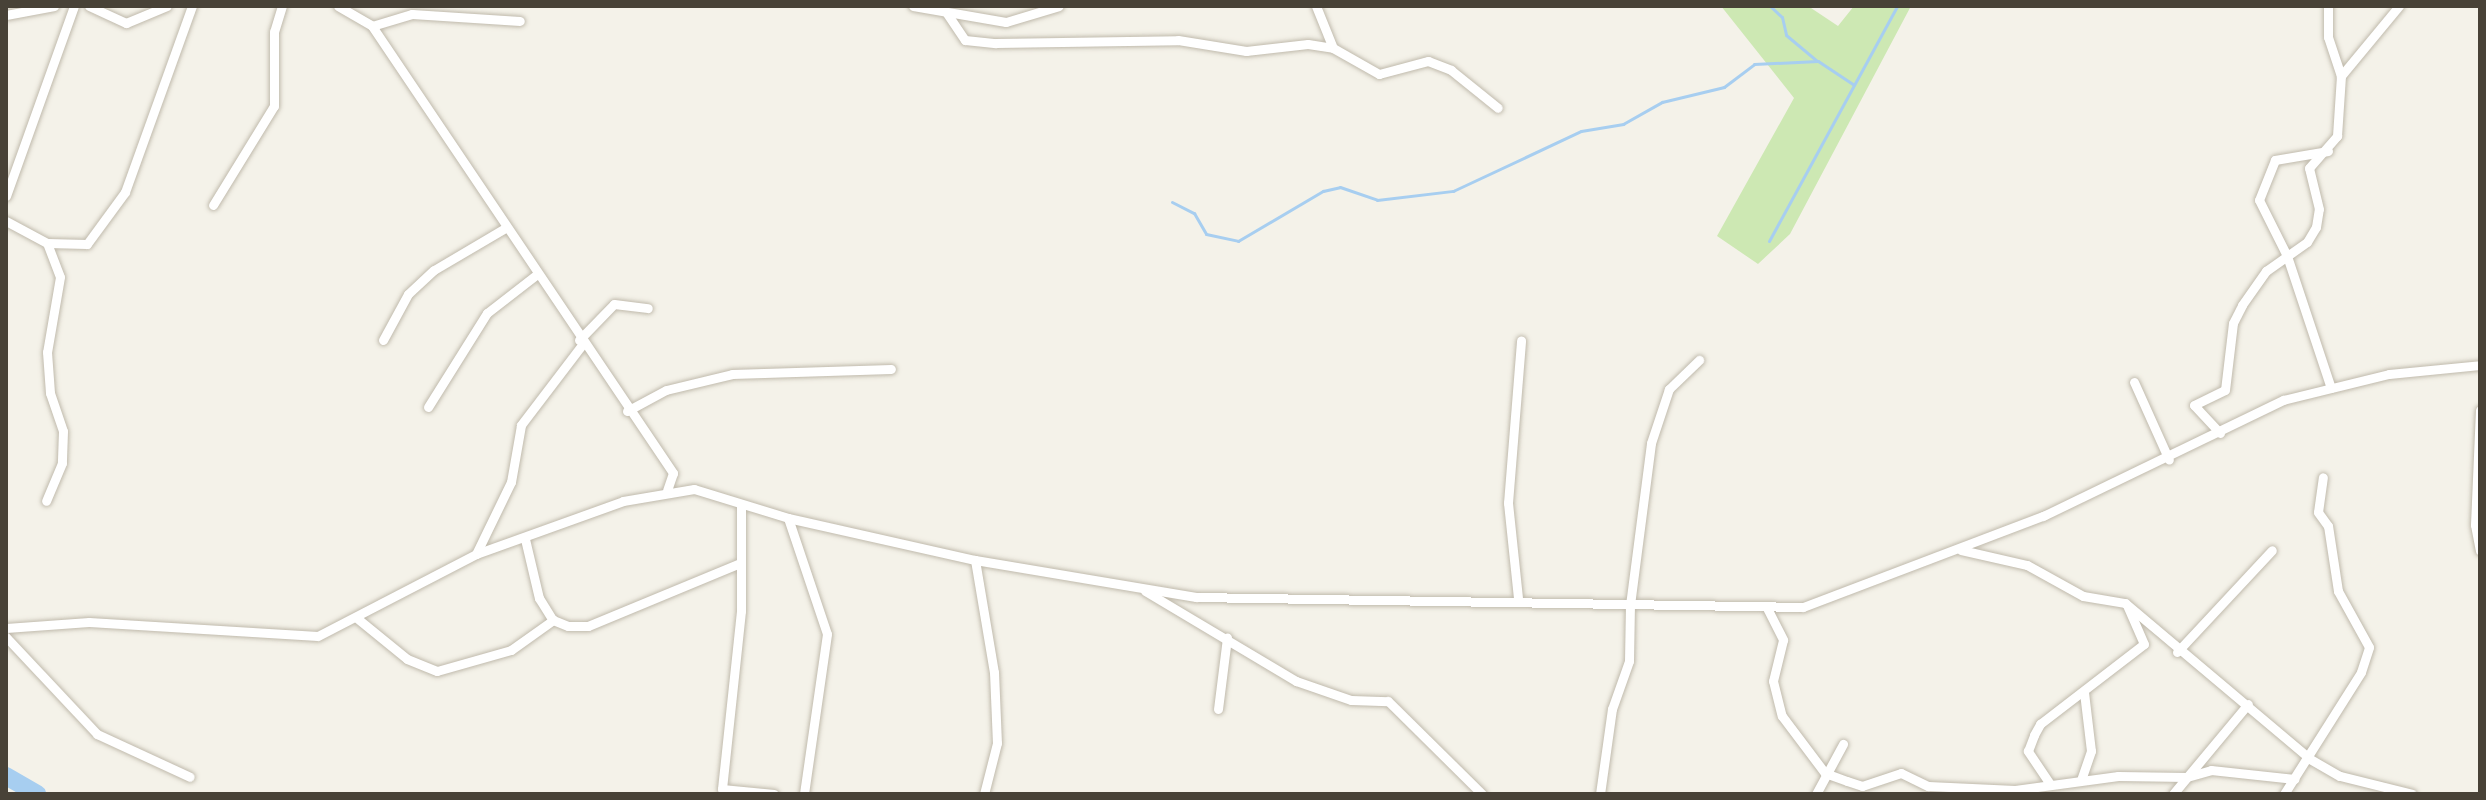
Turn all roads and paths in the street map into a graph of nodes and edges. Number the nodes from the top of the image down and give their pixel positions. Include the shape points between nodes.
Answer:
1 (54, 6) edge
2 (74, 6) edge
3 (89, 6) edge
4 (167, 6) edge
5 (192, 6) edge
6 (282, 6) edge
7 (338, 6) edge
8 (913, 6) edge
9 (1059, 6) edge
10 (1316, 6) edge
11 (2328, 6) edge
12 (2399, 6) edge
13 (953, 11) edge
14 (6, 15) edge
15 (520, 21) dead end
16 (372, 26) junction
17 (1333, 48) junction
18 (2341, 76) junction
19 (1498, 108) dead end
20 (2329, 151) junction
21 (6, 196) edge
22 (213, 205) dead end
23 (6, 221) edge
24 (505, 228) junction
25 (47, 243) junction
26 (2287, 256) junction
27 (536, 275) junction
28 (648, 308) dead end
29 (383, 340) dead end
30 (1521, 341) dead end
31 (581, 342) junction
32 (1699, 360) dead end
33 (2480, 365) edge
34 (891, 369) dead end
35 (2134, 382) dead end
36 (2331, 388) junction
37 (428, 407) dead end
38 (2480, 410) edge
39 (627, 411) junction
40 (2220, 433) junction
41 (2169, 460) junction
42 (673, 473) junction
43 (2323, 477) dead end
44 (694, 489) junction
45 (667, 490) junction
46 (46, 501) dead end
47 (741, 506) junction
48 (788, 518) junction
49 (525, 539) junction
50 (1981, 542) junction
51 (2479, 546) edge
52 (1961, 550) junction
53 (2272, 550) dead end
54 (476, 554) junction
55 (1996, 558) junction
56 (975, 560) junction
57 (740, 563) junction
58 (1139, 587) junction
59 (1518, 598) junction
60 (2125, 603) junction
61 (1630, 605) junction
62 (1766, 606) junction
63 (358, 619) junction
64 (553, 620) junction
65 (6, 628) edge
66 (6, 637) edge
67 (1227, 638) junction
68 (2177, 652) junction
69 (2084, 692) junction
70 (2248, 704) junction
71 (1218, 709) dead end
72 (1843, 744) dead end
73 (2310, 759) junction
74 (1825, 773) junction
75 (190, 777) dead end
76 (2187, 777) junction
77 (2295, 779) junction
78 (2081, 780) junction
79 (2050, 784) junction
80 (1863, 790) edge
81 (774, 794) edge
82 (804, 794) edge
83 (984, 794) edge
84 (1482, 794) edge
85 (1600, 794) edge
86 (1816, 794) edge
87 (2173, 794) edge
88 (2284, 794) edge
89 (2412, 794) edge

1 - 14 street
2 - 21 street
3 - 4 street via 126,23
5 - 25 street via 125,192 87,244
6 - 22 street via 274,32 274,106
7 - 16 street
8 - 13 street
9 - 13 street via 1006,22
10 - 17 street
11 - 18 street via 2328,37
12 - 18 street
13 - 17 street via 965,40 1178,40 1246,51 1308,44
15 - 16 street via 412,14
16 - 24 street
17 - 19 street via 1379,74 1428,61 1451,70
18 - 20 street via 2337,136
20 - 26 street via 2309,168 2319,209 2316,227
20 - 26 street via 2275,160 2267,168 2259,200
23 - 25 street
24 - 27 street
24 - 29 street via 434,270 408,294
25 - 46 street via 60,277 47,352 50,393 63,431 62,463
26 - 36 street
26 - 40 street via 2266,271 2233,323 2225,390 2194,405
27 - 31 street
27 - 37 street via 487,313
28 - 31 street via 614,304
30 - 59 street via 1508,503
31 - 39 street
31 - 54 street via 521,425 511,482
32 - 61 street via 1669,389 1651,443
33 - 36 street via 2389,374
34 - 39 street via 732,374 666,390
35 - 41 street
36 - 40 street via 2283,400
38 - 51 street
39 - 42 street
40 - 41 street
41 - 50 street
42 - 44 street
42 - 45 street
43 - 73 street via 2318,512 2328,526 2338,591 2369,647
44 - 45 street
44 - 47 street
45 - 49 street
47 - 48 street
47 - 57 street
48 - 56 street
48 - 82 street via 827,634
49 - 54 street
49 - 64 street via 528,566
50 - 52 street
50 - 55 street
52 - 55 street
52 - 62 street via 1803,607
53 - 68 street
54 - 63 street
55 - 60 street via 2027,565 2083,596
56 - 58 street
56 - 83 street via 994,672 997,743
57 - 64 street via 588,626
57 - 81 street via 741,611 722,789
58 - 59 street via 1196,597
58 - 67 street
59 - 61 street
60 - 68 street
60 - 69 street via 2144,644
61 - 62 street
61 - 85 street via 1629,661 1612,709
62 - 74 street via 1783,640 1775,698
63 - 64 street via 407,659 437,671 511,650
63 - 65 street via 318,636 89,622
66 - 75 street via 97,734
67 - 71 street
67 - 84 street via 1296,681 1351,700 1388,701
68 - 70 street
69 - 78 street via 2091,751
69 - 79 street via 2040,724 2028,751
70 - 73 street
70 - 76 street
72 - 74 street
73 - 77 street
73 - 89 street via 2355,781
74 - 80 street
74 - 86 street
76 - 77 street via 2211,770
76 - 78 street
76 - 87 street
77 - 88 street
78 - 79 street
79 - 80 street via 2015,790 1928,786 1901,773

